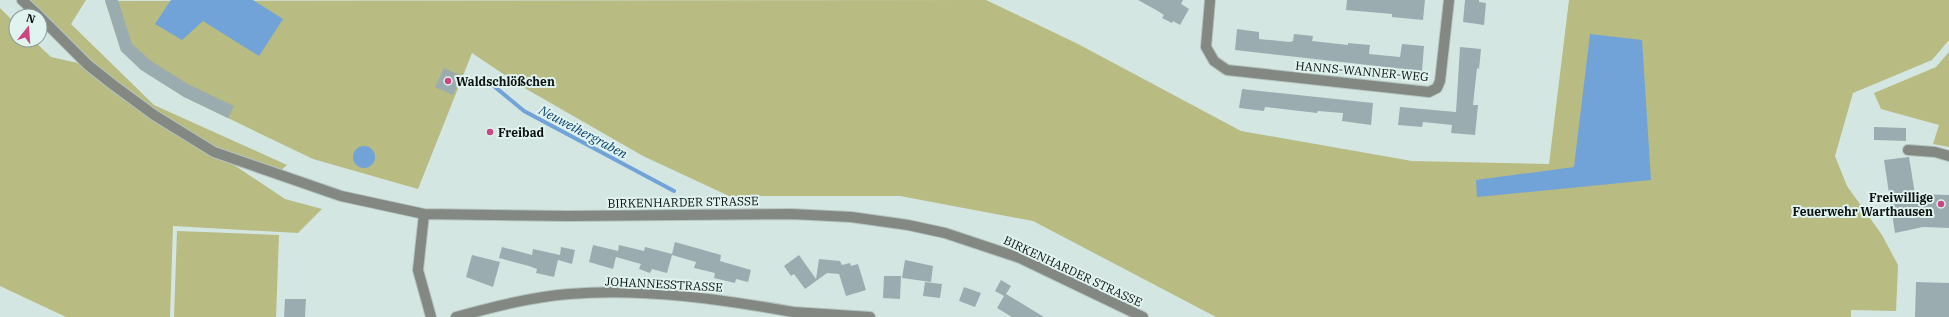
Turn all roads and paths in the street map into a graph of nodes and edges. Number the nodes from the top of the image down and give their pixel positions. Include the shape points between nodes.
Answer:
1 (22, 0) edge
2 (1210, 0) edge
3 (1449, 0) edge
4 (30, 8) edge
5 (48, 26) edge
6 (1908, 150) dead end
7 (1949, 156) edge
8 (424, 214) junction
9 (796, 314) edge
10 (842, 316) edge
11 (431, 317) edge
12 (456, 317) edge
13 (870, 317) edge
14 (1143, 317) edge

1 - 4 street, BIRKENHARDER STRASSE
2 - 3 street, HANNS-WANNER-WEG via 1206,47 1214,61 1227,70 1429,92 1437,88 1440,81
5 - 8 street, BIRKENHARDER STRASSE via 88,65 112,84 154,115 214,152 341,196
6 - 7 street
8 - 11 street via 418,270
8 - 14 street, BIRKENHARDER STRASSE via 791,214 851,217 908,225 945,233 1020,258
9 - 10 street, JOHANNESSTRASSE
9 - 12 street, JOHANNESSTRASSE via 720,299 631,293 562,295 511,302
10 - 13 street, JOHANNESSTRASSE

